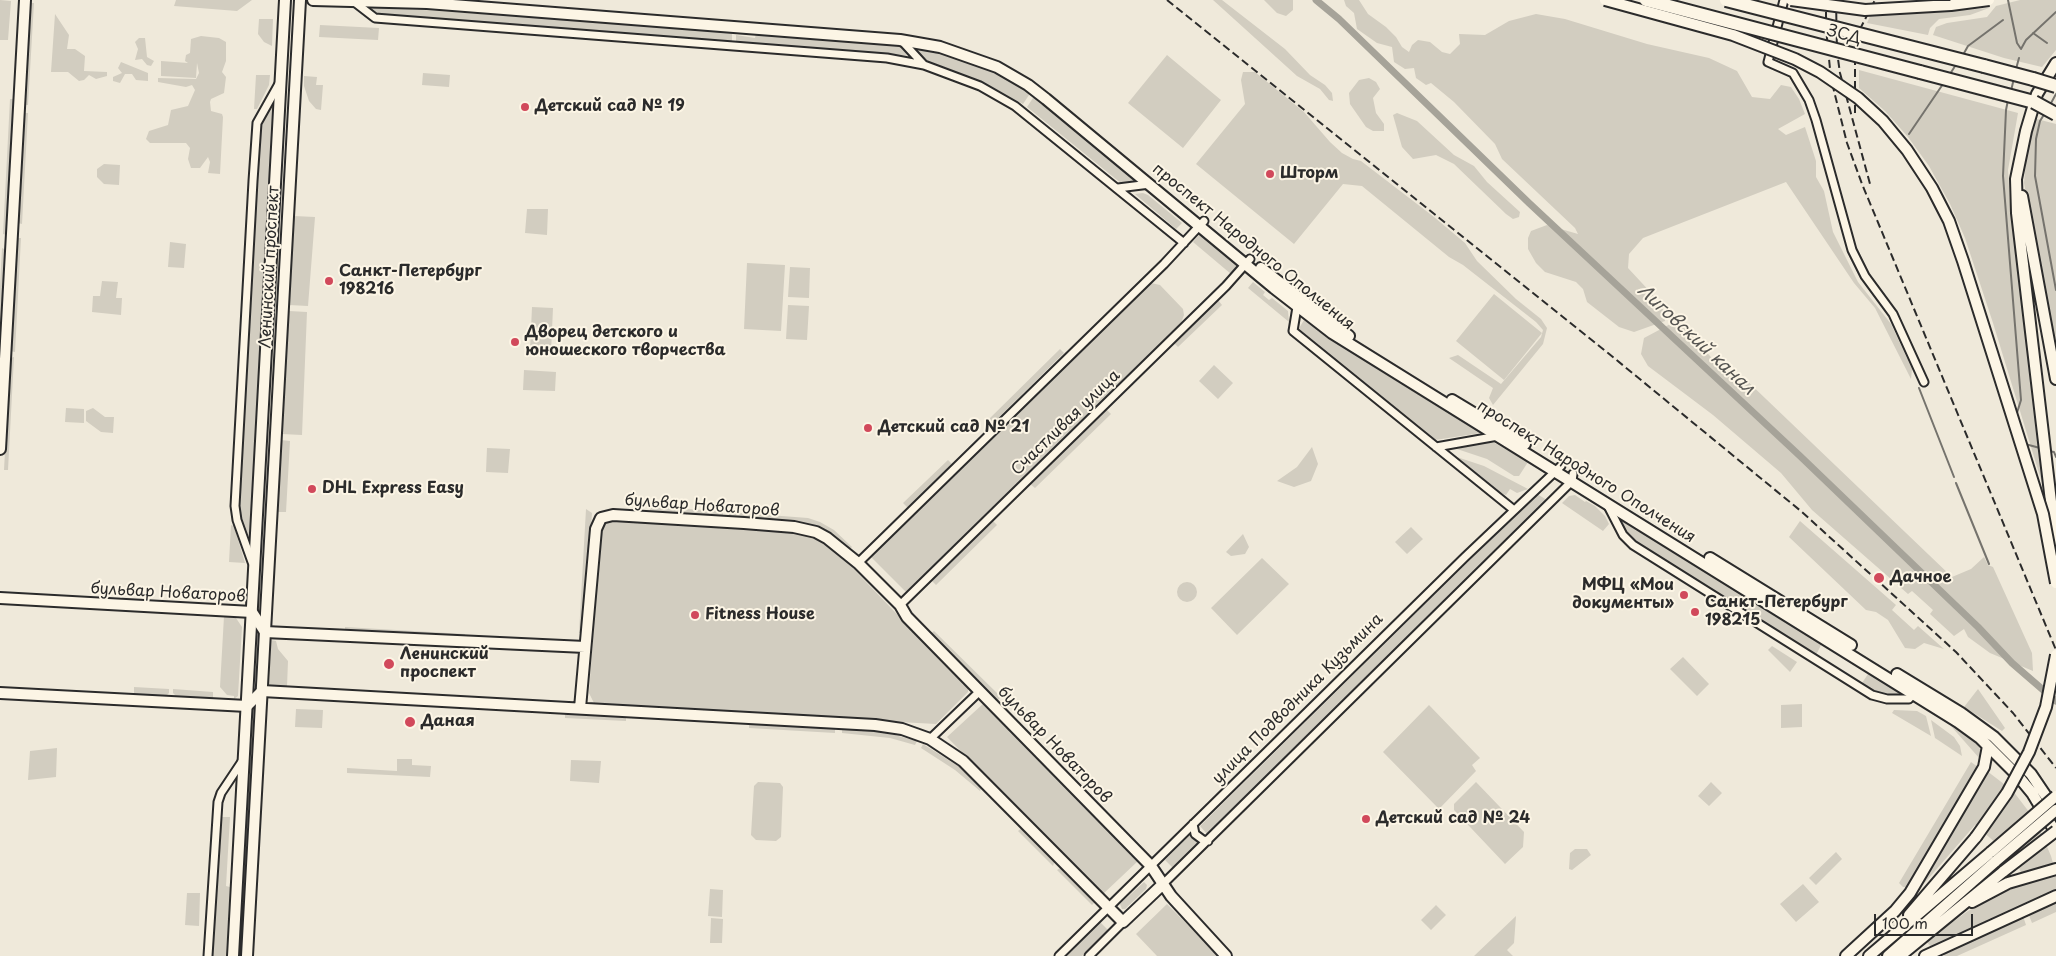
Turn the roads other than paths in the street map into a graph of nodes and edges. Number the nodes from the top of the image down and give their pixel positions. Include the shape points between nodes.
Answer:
1 (25, 0) edge
2 (285, 0) edge
3 (300, 0) edge
4 (313, 0) edge
5 (476, 0) edge
6 (1605, 0) edge
7 (1646, 0) edge
8 (1726, 0) edge
9 (1784, 0) edge
10 (1791, 0) edge
11 (1989, 0) edge
12 (352, 1) edge
13 (900, 40) junction
14 (2056, 63) edge
15 (924, 65) junction
16 (281, 80) junction
17 (2033, 80) junction
18 (2056, 80) edge
19 (2056, 86) edge
20 (2034, 102) junction
21 (2056, 107) edge
22 (2056, 114) edge
23 (2022, 148) junction
24 (1150, 184) junction
25 (1118, 188) junction
26 (1202, 223) junction
27 (1184, 242) junction
28 (1248, 262) junction
29 (1297, 306) junction
30 (2056, 379) edge
31 (1924, 382) dead end
32 (1498, 436) junction
33 (1436, 447) junction
34 (0, 449) edge
35 (1558, 468) junction
36 (1573, 478) junction
37 (1606, 502) junction
38 (1514, 510) junction
39 (2056, 544) edge
40 (858, 563) junction
41 (254, 568) junction
42 (2056, 584) edge
43 (0, 598) edge
44 (900, 605) junction
45 (252, 612) junction
46 (251, 631) junction
47 (265, 632) junction
48 (585, 647) junction
49 (2056, 655) edge
50 (248, 690) junction
51 (262, 690) junction
52 (1917, 690) junction
53 (980, 691) junction
54 (0, 693) edge
55 (247, 706) junction
56 (580, 708) junction
57 (930, 739) junction
58 (1988, 746) junction
59 (244, 758) junction
60 (2056, 796) edge
61 (2056, 810) edge
62 (1193, 824) junction
63 (2056, 832) edge
64 (1208, 841) junction
65 (1151, 866) junction
66 (2056, 869) edge
67 (1162, 885) junction
68 (2056, 896) edge
69 (1108, 908) junction
70 (1947, 915) junction
71 (1123, 922) junction
72 (1891, 936) junction
73 (208, 956) edge
74 (233, 956) edge
75 (247, 956) edge
76 (1059, 956) edge
77 (1089, 956) edge
78 (1226, 956) edge
79 (1846, 956) edge
80 (1869, 956) edge
81 (1888, 956) edge
82 (1900, 956) edge
83 (1925, 956) edge

1 - 34 main road
2 - 16 main road, Ленинский проспект
3 - 47 main road, Ленинский проспект
4 - 12 main road, проспект Народного Ополчения
5 - 26 main road, проспект Народного Ополчения via 900,33 953,45 995,60 1039,85
6 - 42 main road, bridge via 1733,35 1795,59 1858,98 1908,150 1949,221 1963,261 2043,514
7 - 20 highway, ЗСД, bridge
8 - 17 highway, ЗСД, bridge
9 - 31 street via 1768,62 1793,72 1808,100 1852,250 1865,276 1894,314
10 - 11 main road, bridge via 1865,10
12 - 13 main road, проспект Народного Ополчения via 427,3
12 - 15 street via 375,18 887,58
13 - 15 street
13 - 24 main road, проспект Народного Ополчения via 940,47 1013,76
14 - 23 main road via 2037,94
15 - 25 street via 980,86 1015,106
16 - 41 main road, Ленинский проспект
16 - 41 street via 256,129 235,496 237,520
17 - 18 highway, bridge
17 - 19 highway, bridge
20 - 21 highway, bridge
20 - 22 highway, bridge
23 - 30 main road via 2020,179 2024,212
23 - 39 main road via 2016,179 2017,213
24 - 25 street
24 - 26 main road, проспект Народного Ополчения
25 - 27 street
26 - 27 street
26 - 28 main road, проспект Народного Ополчения
27 - 40 street
28 - 29 main road, проспект Народного Ополчения
28 - 35 main road, проспект Народного Ополчения via 1353,338
28 - 44 street, Счастливая улица
29 - 32 main road, проспект Народного Ополчения via 1349,344
29 - 33 street via 1293,331
32 - 33 street
32 - 35 main road, проспект Народного Ополчения
33 - 38 street
35 - 36 main road, проспект Народного Ополчения
35 - 38 street, улица Подводника Кузьмина
36 - 37 main road, проспект Народного Ополчения
36 - 52 main road, проспект Народного Ополчения
36 - 64 street
37 - 52 main road, проспект Народного Ополчения
37 - 52 street via 1623,535 1633,545 1872,695 1909,699
38 - 62 street, улица Подводника Кузьмина
40 - 44 main road, бульвар Новаторов
40 - 48 main road, бульвар Новаторов via 827,538 794,527 606,516 596,529
41 - 45 main road, Ленинский проспект
43 - 45 main road, бульвар Новаторов
44 - 53 main road, бульвар Новаторов via 907,617
45 - 46 main road, Ленинский проспект
45 - 47 main road, бульвар Новаторов
46 - 47 main road
46 - 50 main road, Ленинский проспект
47 - 48 main road
47 - 51 main road, Ленинский проспект
48 - 56 main road
49 - 72 main road, bridge via 2038,729 2007,793 1968,848
50 - 51 main road
50 - 55 main road, Ленинский проспект
51 - 55 main road
51 - 56 main road
51 - 75 main road, Ленинский проспект
52 - 58 main road, проспект Народного Ополчения
52 - 61 main road, проспект Народного Ополчения via 1967,717 2003,745 2032,774
53 - 57 street
53 - 65 main road, бульвар Новаторов
54 - 55 main road
55 - 59 main road, Ленинский проспект
56 - 57 main road via 875,725 902,729
57 - 69 main road via 976,773
58 - 63 main road, проспект Народного Ополчения via 2032,793
58 - 79 main road via 1984,767 1910,894
59 - 73 street via 219,797
59 - 74 main road, Ленинский проспект
60 - 72 main road, bridge
61 - 81 main road, bridge
62 - 64 street via 1198,838
62 - 65 street, улица Подводника Кузьмина
63 - 70 main road, bridge
64 - 67 street
65 - 67 main road, бульвар Новаторов
65 - 69 street, улица Подводника Кузьмина
66 - 70 main road via 2008,883
67 - 71 main road
67 - 78 main road, бульвар Новаторов
68 - 83 main road
69 - 71 main road
69 - 76 street, улица Подводника Кузьмина
70 - 82 main road
71 - 77 street
72 - 80 main road

